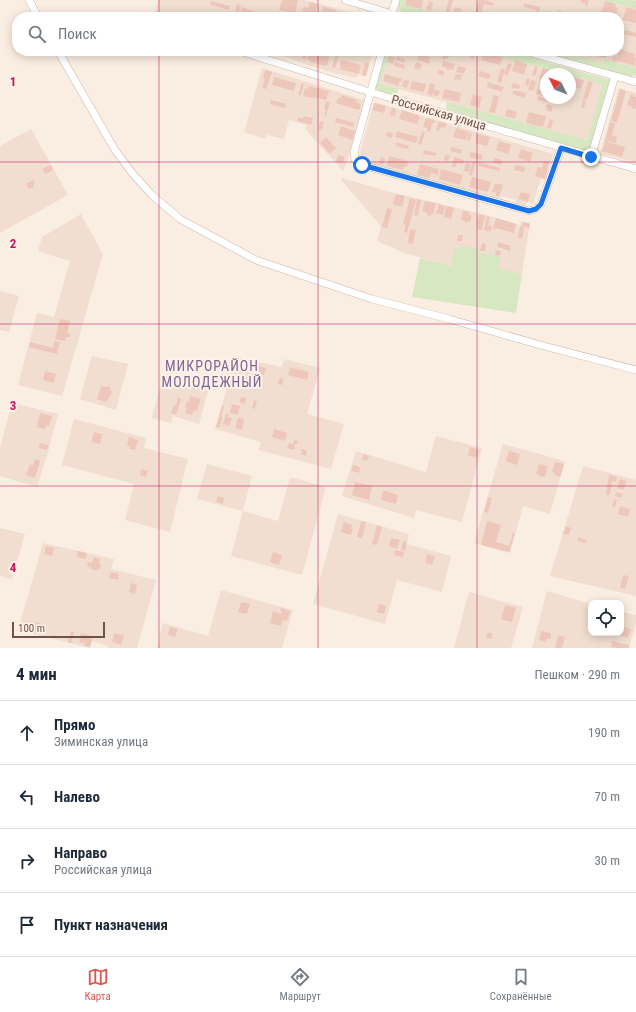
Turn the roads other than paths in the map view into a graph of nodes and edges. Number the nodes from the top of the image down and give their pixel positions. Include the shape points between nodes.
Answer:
1 (29, 0) edge
2 (345, 0) edge
3 (396, 0) edge
4 (35, 12) edge
5 (380, 12) edge
6 (392, 12) edge
7 (61, 56) edge
8 (256, 56) edge
9 (381, 56) edge
10 (543, 56) edge
11 (615, 76) junction
12 (636, 82) edge
13 (370, 92) junction
14 (561, 148) junction
15 (591, 157) junction
16 (636, 169) edge
17 (636, 370) edge

1 - 4 street
2 - 5 street
3 - 6 street
7 - 17 street via 115,150 152,196 180,218 256,260 372,299
8 - 13 street, Российская улица
9 - 13 street
10 - 11 street
11 - 12 street
11 - 15 street
13 - 14 street, Российская улица
13 - 14 street via 354,152 354,160 362,165 529,211 541,204
14 - 15 street, Российская улица
15 - 16 street, Российская улица

